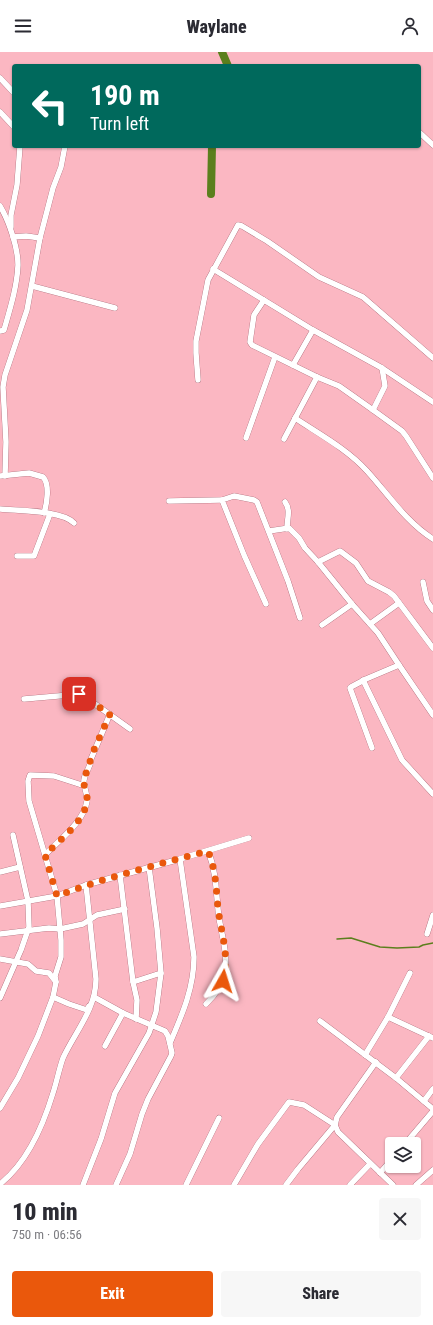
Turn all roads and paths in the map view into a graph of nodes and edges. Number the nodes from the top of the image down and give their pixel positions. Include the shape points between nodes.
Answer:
1 (0, 78) edge
2 (12, 92) edge
3 (0, 112) edge
4 (12, 125) edge
5 (421, 134) edge
6 (433, 145) edge
7 (20, 148) edge
8 (65, 148) edge
9 (0, 206) edge
10 (5, 216) junction
11 (0, 222) edge
12 (11, 229) junction
13 (13, 237) junction
14 (40, 238) junction
15 (213, 269) junction
16 (32, 286) junction
17 (264, 300) junction
18 (115, 308) dead end
19 (313, 330) junction
20 (0, 331) edge
21 (275, 357) junction
22 (433, 358) edge
23 (293, 365) junction
24 (382, 368) junction
25 (317, 377) junction
26 (198, 380) dead end
27 (433, 402) edge
28 (373, 410) junction
29 (295, 418) junction
30 (246, 438) dead end
31 (284, 440) dead end
32 (2, 476) edge
33 (433, 478) edge
34 (222, 500) junction
35 (169, 501) dead end
36 (286, 502) dead end
37 (0, 509) edge
38 (47, 514) junction
39 (74, 523) dead end
40 (288, 528) junction
41 (269, 531) junction
42 (433, 539) edge
43 (17, 556) dead end
44 (318, 562) junction
45 (423, 582) dead end
46 (399, 602) junction
47 (266, 604) dead end
48 (352, 604) junction
49 (433, 610) edge
50 (300, 618) dead end
51 (370, 624) junction
52 (322, 625) dead end
53 (433, 648) edge
54 (400, 665) junction
55 (363, 680) junction
56 (24, 699) dead end
57 (110, 714) junction
58 (433, 715) edge
59 (130, 729) dead end
60 (372, 748) dead end
61 (85, 786) junction
62 (433, 794) edge
63 (13, 835) dead end
64 (249, 838) dead end
65 (208, 851) junction
66 (45, 855) junction
67 (180, 859) junction
68 (20, 867) junction
69 (149, 867) junction
70 (0, 872) edge
71 (120, 875) junction
72 (86, 885) junction
73 (57, 896) junction
74 (28, 901) junction
75 (0, 906) edge
76 (125, 909) junction
77 (433, 915) edge
78 (90, 919) junction
79 (60, 929) junction
80 (28, 930) junction
81 (0, 934) edge
82 (427, 934) dead end
83 (0, 959) edge
84 (16, 961) junction
85 (161, 973) junction
86 (410, 974) dead end
87 (56, 982) junction
88 (133, 982) junction
89 (53, 996) junction
90 (94, 997) junction
91 (0, 998) edge
92 (206, 1004) dead end
93 (123, 1013) junction
94 (388, 1016) junction
95 (136, 1019) junction
96 (320, 1021) dead end
97 (152, 1025) junction
98 (431, 1037) edge
99 (170, 1043) junction
100 (105, 1046) dead end
101 (365, 1055) junction
102 (376, 1062) junction
103 (396, 1078) junction
104 (433, 1089) edge
105 (424, 1101) junction
106 (0, 1108) edge
107 (433, 1110) edge
108 (218, 1118) dead end
109 (335, 1125) junction
110 (411, 1137) edge
111 (370, 1164) junction
112 (385, 1167) edge
113 (433, 1170) edge
114 (380, 1173) junction
115 (0, 1184) edge
116 (84, 1185) edge
117 (116, 1185) edge
118 (186, 1185) edge
119 (234, 1185) edge
120 (286, 1185) edge
121 (350, 1185) edge
122 (393, 1185) edge
123 (416, 1185) edge

1 - 2 street
3 - 4 street
5 - 6 street
7 - 12 street
8 - 14 street
9 - 10 street
10 - 11 street
10 - 12 street
12 - 13 street
13 - 14 street
13 - 20 street via 18,266 10,309 4,330
14 - 16 street
15 - 17 street
15 - 22 street via 236,227 242,226 319,277 363,297
15 - 26 street via 208,280 196,341
16 - 18 street
16 - 32 street via 27,310 5,375 6,442
17 - 19 street
17 - 21 street via 254,316 250,342
19 - 23 street
19 - 24 street
21 - 23 street
21 - 30 street
23 - 25 street
24 - 27 street
24 - 28 street via 385,386
25 - 28 street via 339,386
25 - 29 street
28 - 33 street via 402,431
29 - 31 street
29 - 42 street via 350,455 399,510
32 - 38 street via 29,473 43,478 47,485
34 - 35 street
34 - 41 street via 234,496 256,501
34 - 47 street
36 - 40 street via 289,510
37 - 38 street
38 - 39 street via 68,518
38 - 43 street via 34,556
40 - 41 street
40 - 44 street
41 - 50 street
44 - 46 street via 340,551 356,563 368,581 389,592
44 - 48 street
45 - 49 street via 427,601
46 - 51 street
46 - 53 street
48 - 51 street
48 - 52 street
51 - 54 street
54 - 55 street
54 - 58 street
55 - 60 street via 350,688
55 - 62 street via 402,760
56 - 57 street via 79,694
57 - 59 street
57 - 61 street via 90,759 84,779
61 - 66 street via 87,802 82,816
61 - 66 street via 62,777 30,775 29,800
63 - 68 street
64 - 65 street
65 - 67 street
65 - 92 street via 215,876 225,974 220,987
66 - 73 street
67 - 69 street
67 - 99 street via 194,957 192,984 187,1002
68 - 70 street
68 - 74 street
69 - 71 street
69 - 85 street
71 - 72 street
71 - 76 street
72 - 73 street
72 - 78 street
73 - 74 street
73 - 79 street
74 - 75 street
74 - 80 street
76 - 78 street
76 - 88 street
77 - 82 street
78 - 79 street via 82,924
78 - 90 street via 96,979
79 - 80 street
79 - 87 street via 61,951
80 - 81 street
80 - 84 street
83 - 84 street
84 - 87 street via 28,964 36,971 49,973
84 - 91 street
85 - 88 street
85 - 97 street via 158,1003
86 - 94 street
87 - 89 street
88 - 95 street via 137,1000
89 - 90 street via 87,1010
89 - 106 street via 38,1036
90 - 93 street
90 - 115 street via 63,1058 52,1095 30,1149
93 - 95 street
93 - 100 street
94 - 98 street
94 - 101 street
95 - 97 street
96 - 101 street
97 - 99 street via 165,1031
97 - 116 street via 115,1093
98 - 103 street
99 - 117 street via 171,1056 148,1099 130,1154
101 - 102 street
102 - 103 street
102 - 109 street via 337,1117
103 - 105 street
104 - 105 street
105 - 107 street
107 - 110 street
108 - 118 street
109 - 111 street via 338,1132
109 - 119 street via 304,1105 289,1102 258,1144
109 - 120 street
111 - 114 street
111 - 121 street
112 - 114 street
113 - 123 street
114 - 122 street

